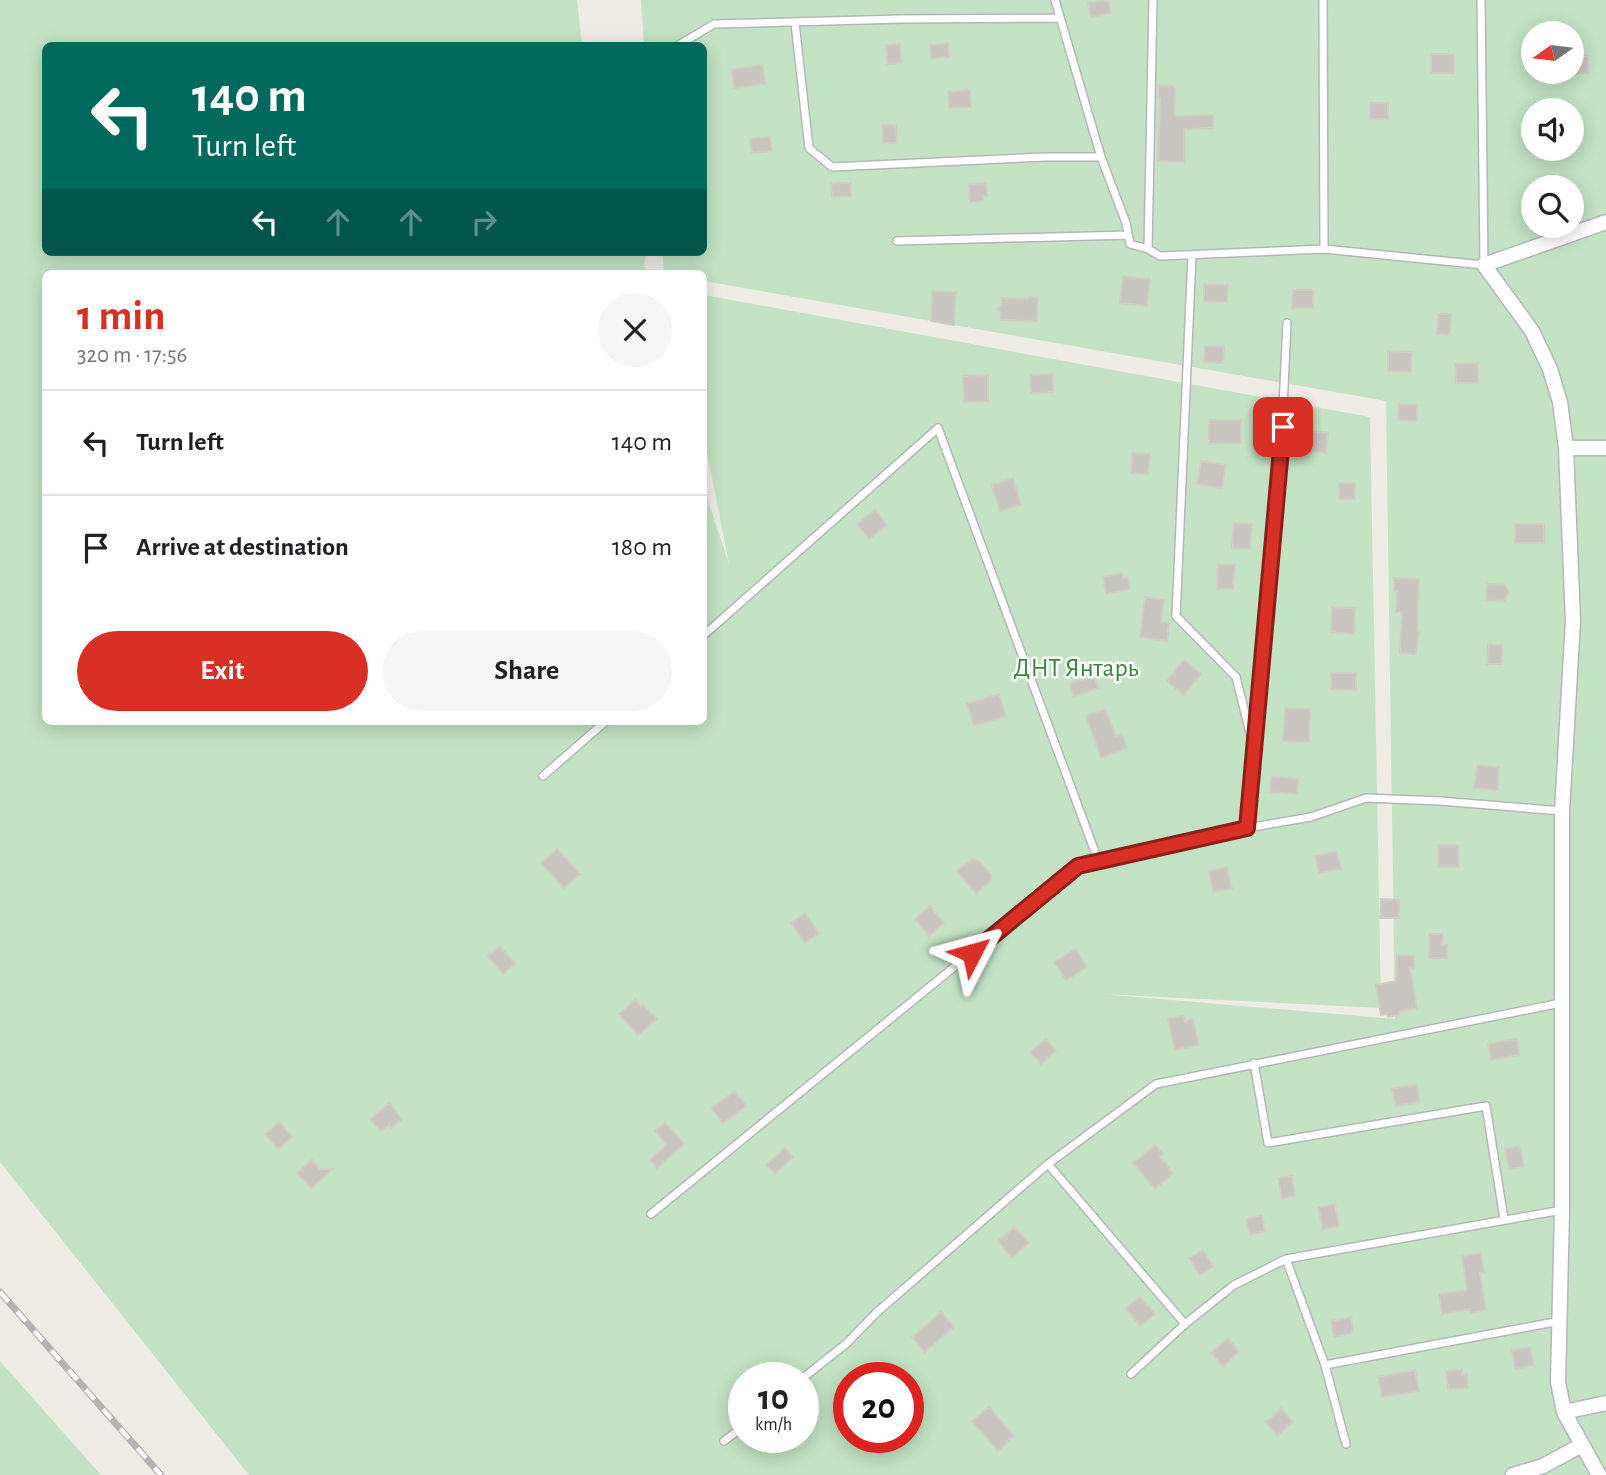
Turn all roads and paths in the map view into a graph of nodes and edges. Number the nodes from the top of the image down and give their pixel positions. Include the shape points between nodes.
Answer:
1 (1055, 0) edge
2 (1153, 0) edge
3 (1323, 0) edge
4 (1481, 0) edge
5 (1059, 18) junction
6 (795, 23) junction
7 (684, 42) edge
8 (1101, 157) junction
9 (1606, 222) edge
10 (1128, 235) junction
11 (897, 241) dead end
12 (1148, 249) junction
13 (1324, 249) junction
14 (1192, 255) junction
15 (1484, 265) junction
16 (1287, 323) dead end
17 (1566, 448) junction
18 (1606, 448) edge
19 (707, 632) edge
20 (601, 725) edge
21 (1253, 745) junction
22 (543, 776) dead end
23 (1562, 811) junction
24 (1247, 828) junction
25 (1098, 860) junction
26 (1562, 1003) junction
27 (1254, 1063) junction
28 (1048, 1164) junction
29 (1562, 1210) junction
30 (651, 1214) dead end
31 (1504, 1220) junction
32 (1286, 1259) junction
33 (1560, 1321) junction
34 (1185, 1324) junction
35 (819, 1365) edge
36 (1325, 1365) junction
37 (1131, 1374) dead end
38 (1606, 1403) edge
39 (1564, 1412) junction
40 (728, 1438) edge
41 (724, 1441) dead end
42 (1346, 1444) dead end
43 (1582, 1445) junction
44 (1513, 1475) edge
45 (1599, 1475) edge

1 - 5 lane
2 - 12 lane
3 - 13 lane
4 - 15 lane
5 - 6 lane
5 - 8 lane
6 - 7 lane via 713,24
6 - 8 lane via 809,148 832,167
8 - 10 lane
9 - 15 street
10 - 11 lane
10 - 12 lane via 1130,244
12 - 14 lane via 1160,256
13 - 14 lane
13 - 15 lane
14 - 21 lane via 1176,617 1236,677
15 - 17 street via 1532,331 1550,369
16 - 21 lane via 1283,427
17 - 18 street
17 - 23 street via 1573,621
19 - 25 lane via 938,428
20 - 22 lane
21 - 24 lane
23 - 24 lane via 1366,798 1311,817
23 - 26 street
24 - 25 lane
25 - 30 lane via 1078,866
26 - 27 lane
26 - 29 street
27 - 28 lane via 1156,1084
27 - 31 lane via 1268,1143 1486,1106
28 - 34 lane
28 - 35 lane
29 - 31 lane
29 - 33 street
31 - 32 lane
32 - 34 lane via 1234,1284
32 - 36 lane
33 - 36 lane
33 - 39 street via 1558,1382
34 - 37 lane
36 - 42 lane
38 - 39 street
39 - 43 street
40 - 41 lane
43 - 44 street via 1543,1466
43 - 45 street

